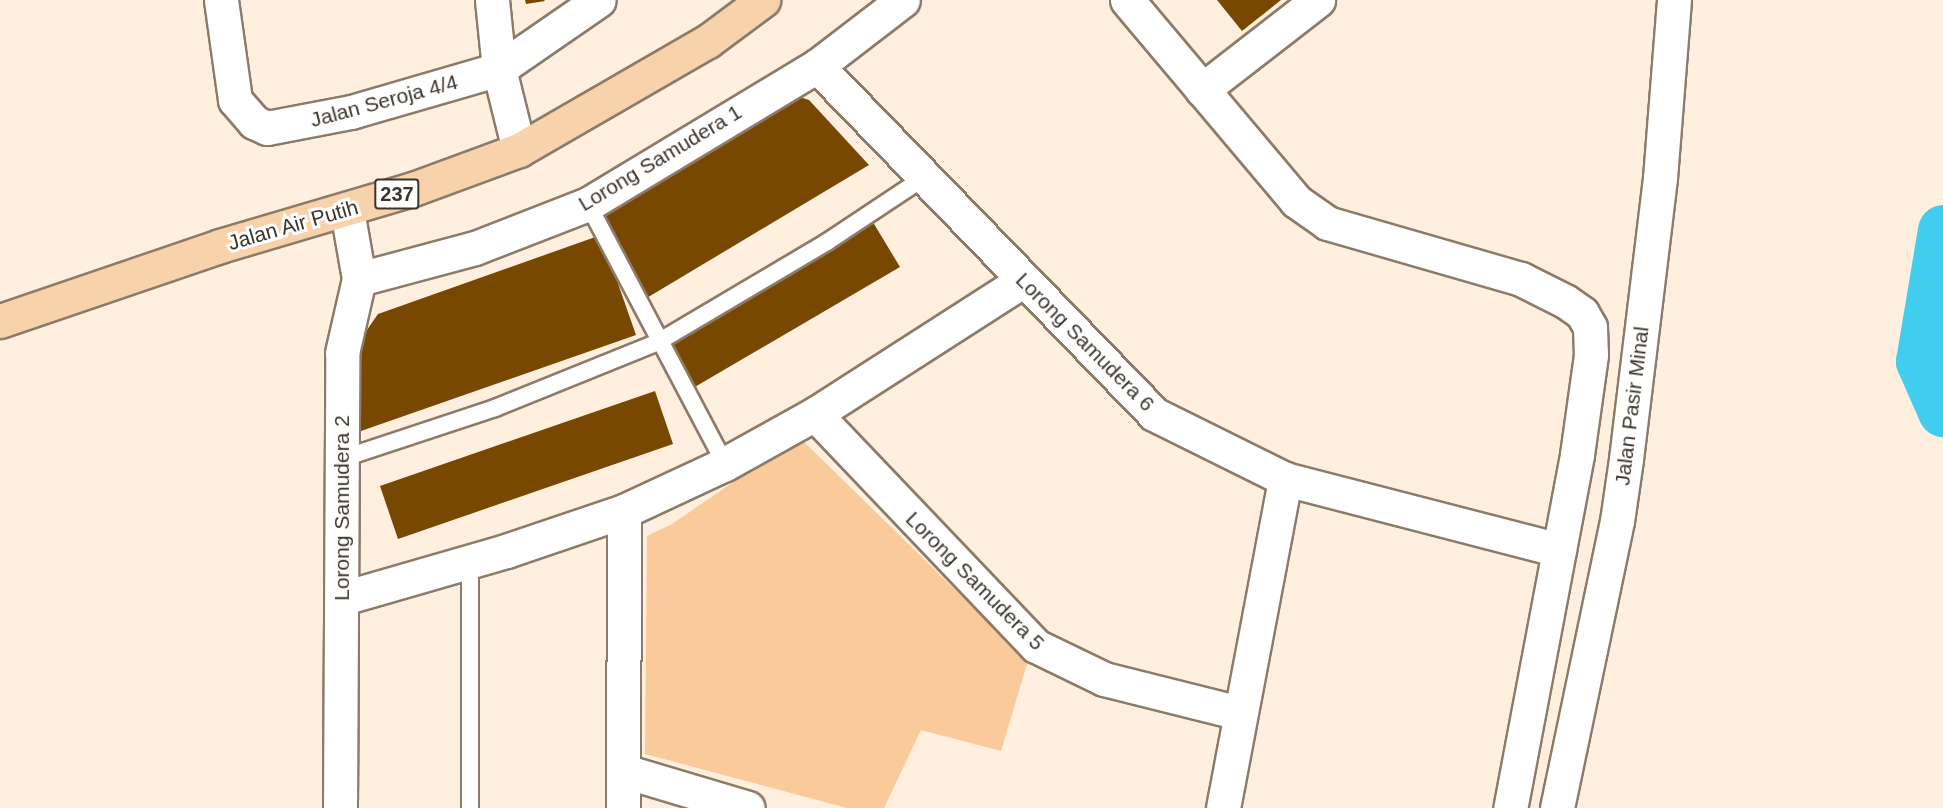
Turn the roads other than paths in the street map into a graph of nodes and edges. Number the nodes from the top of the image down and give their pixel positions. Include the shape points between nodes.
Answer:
1 (221, 0) edge
2 (492, 0) edge
3 (599, 0) edge
4 (763, 0) edge
5 (903, 0) edge
6 (1127, 0) edge
7 (1318, 0) edge
8 (1674, 0) edge
9 (817, 66) junction
10 (499, 69) junction
11 (1202, 90) junction
12 (519, 150) junction
13 (925, 177) junction
14 (588, 204) junction
15 (347, 210) junction
16 (359, 279) junction
17 (1024, 280) junction
18 (0, 321) edge
19 (658, 342) junction
20 (815, 414) junction
21 (1577, 455) junction
22 (341, 459) junction
23 (1626, 459) junction
24 (725, 464) junction
25 (1285, 479) junction
26 (624, 511) junction
27 (1559, 550) junction
28 (470, 562) junction
29 (343, 598) junction
30 (1239, 713) junction
31 (624, 771) junction
32 (340, 808) edge
33 (470, 808) edge
34 (623, 808) edge
35 (748, 808) edge
36 (1223, 808) edge
37 (1510, 808) edge
38 (1557, 808) edge

1 - 10 street, Jalan Seroja 4/4 via 235,100 254,122 267,128 351,112
2 - 10 street
3 - 10 street, Jalan Seroja 4/4
4 - 12 main road, Jalan Air Putih / 237 via 708,42
5 - 9 street, Lorong Samudera 1
6 - 11 street
7 - 11 street
8 - 23 street, Jalan Pasir Minal via 1660,178
9 - 13 street, Lorong Samudera 6
9 - 14 street, Lorong Samudera 1
10 - 12 street
11 - 21 street via 1296,201 1327,223 1521,279 1582,313 1590,327 1591,355
12 - 15 main road, Jalan Air Putih / 237
13 - 17 street, Lorong Samudera 6
13 - 19 lane via 827,242
14 - 16 street, Lorong Samudera 1 via 475,248
14 - 19 lane
15 - 16 street, Lorong Samudera 2
15 - 18 main road, Jalan Air Putih / 237 via 220,246
16 - 22 street, Lorong Samudera 2 via 342,353
17 - 20 street
17 - 25 street, Lorong Samudera 6 via 1154,414
19 - 22 lane via 495,408
19 - 24 lane
20 - 24 street
20 - 30 street, Lorong Samudera 5 via 1036,646 1104,679
21 - 23 street
21 - 27 street
22 - 29 street, Lorong Samudera 2
23 - 38 street, Jalan Pasir Minal
24 - 26 street
25 - 27 street, Lorong Samudera 6
25 - 30 street
26 - 28 street
26 - 31 street
27 - 37 street
28 - 29 street
28 - 33 lane
29 - 32 street, Lorong Samudera 2
30 - 36 street
31 - 34 street
31 - 35 street

